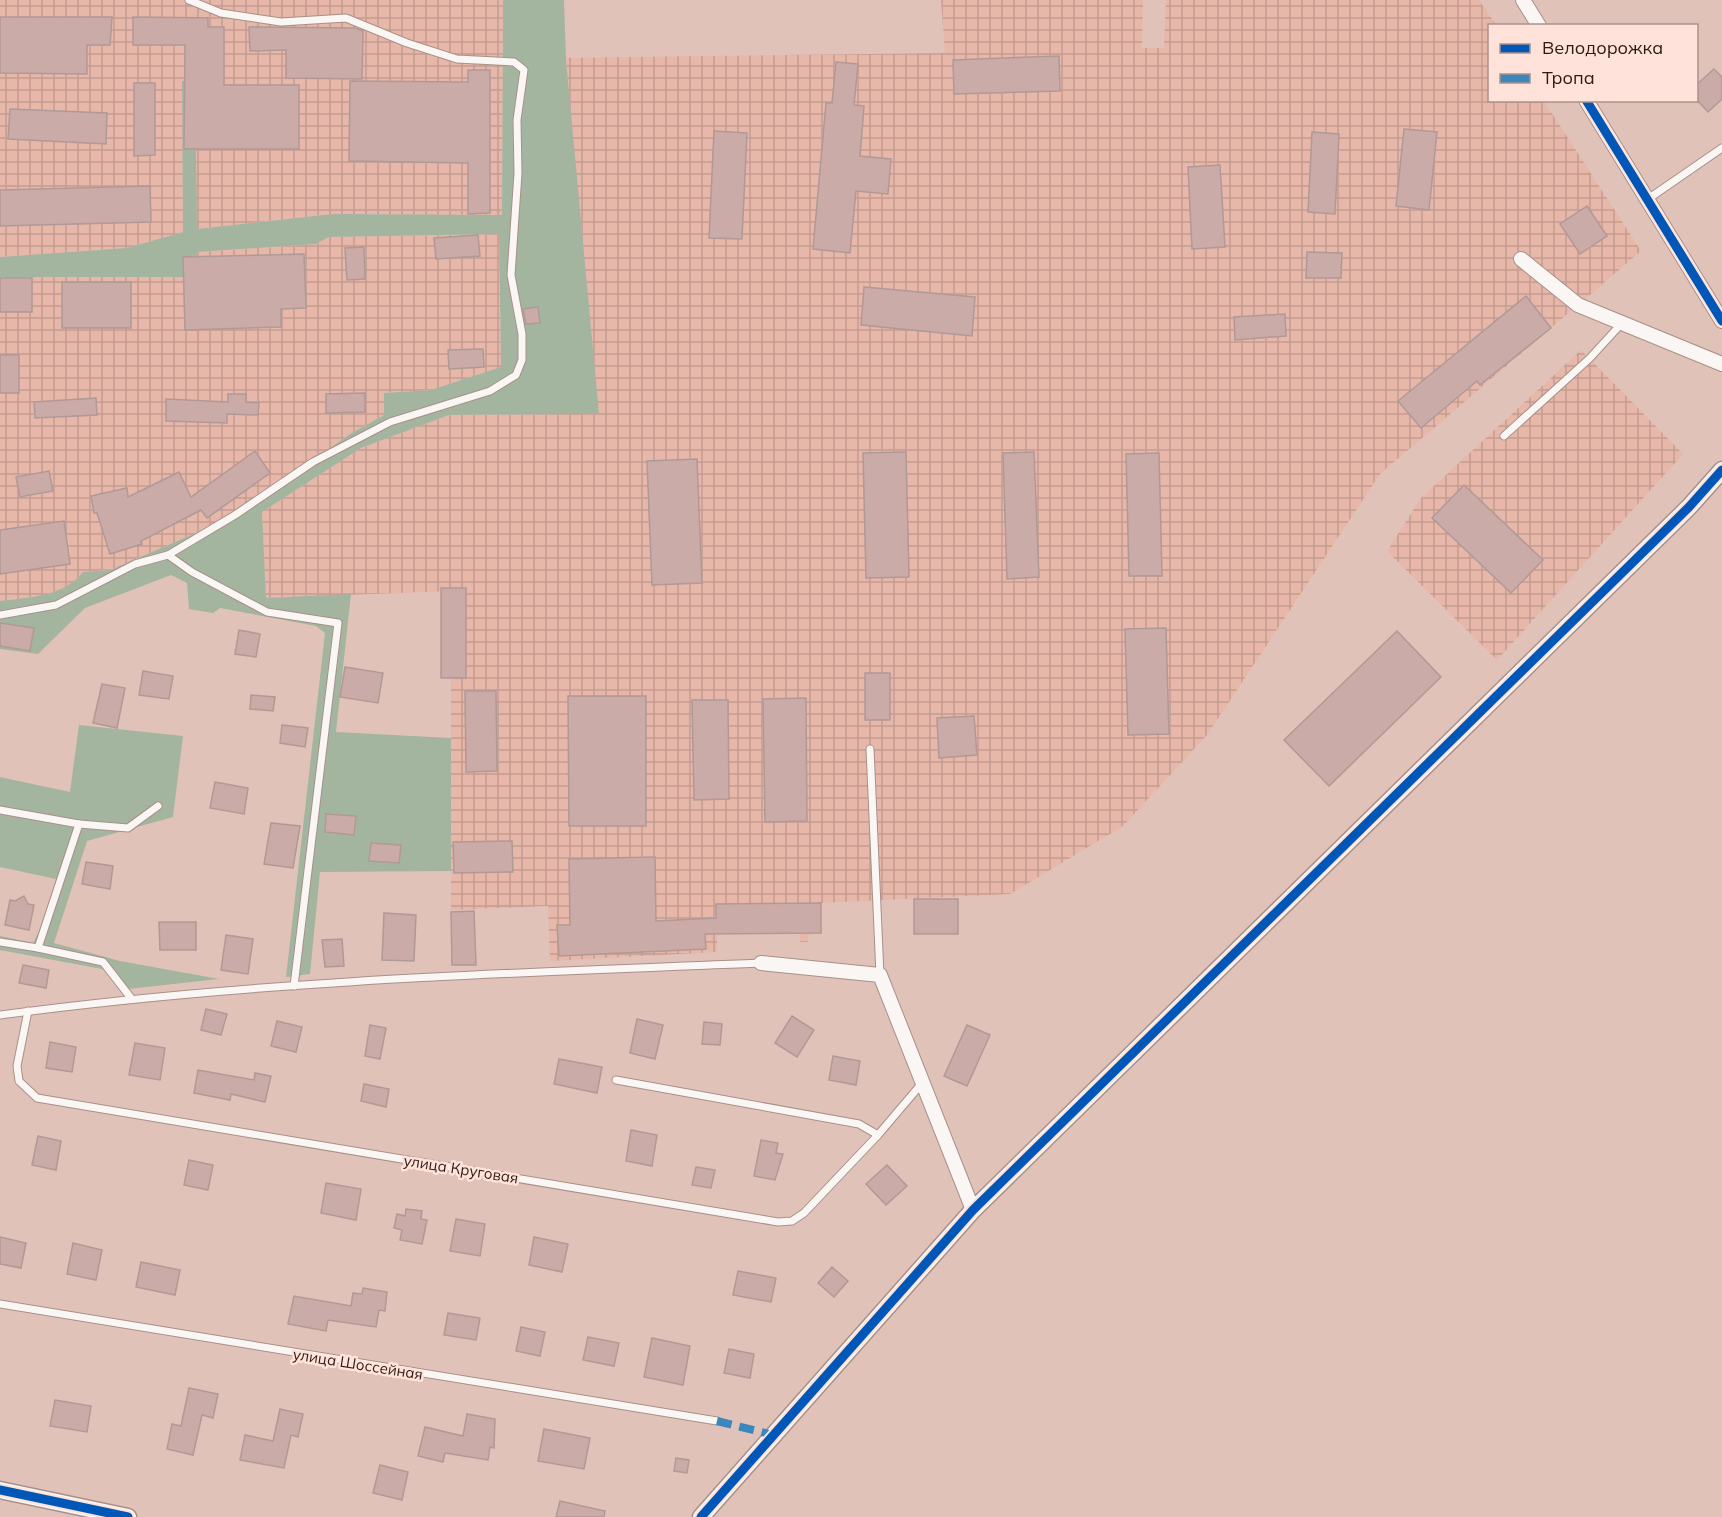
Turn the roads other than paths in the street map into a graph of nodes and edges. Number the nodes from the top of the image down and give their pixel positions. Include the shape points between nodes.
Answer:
1 (189, 0) edge
2 (1523, 0) edge
3 (1538, 24) edge
4 (1587, 102) edge
5 (1722, 148) edge
6 (1648, 199) junction
7 (1521, 259) dead end
8 (1722, 321) edge
9 (1622, 322) junction
10 (1722, 364) edge
11 (1504, 436) dead end
12 (1722, 470) edge
13 (168, 555) junction
14 (0, 615) edge
15 (870, 749) dead end
16 (158, 806) dead end
17 (0, 810) edge
18 (79, 824) junction
19 (0, 942) edge
20 (38, 948) junction
21 (761, 963) joint
22 (880, 975) junction
23 (294, 986) junction
24 (131, 998) junction
25 (28, 1011) junction
26 (0, 1015) edge
27 (616, 1080) dead end
28 (922, 1082) junction
29 (878, 1135) junction
30 (973, 1210) junction
31 (0, 1304) edge
32 (717, 1421) dead end
33 (0, 1490) edge
34 (128, 1517) edge
35 (700, 1517) edge

1 - 13 lane via 220,13 281,22 346,18 457,59 514,62 524,70 517,120 518,173 511,275 522,334 522,360 516,375 490,391 390,422 314,462
2 - 3 street
4 - 6 street
5 - 6 lane
6 - 8 street
7 - 9 street via 1578,305
9 - 10 street
9 - 11 lane via 1590,358
12 - 30 street via 1689,507
13 - 14 lane via 135,564 56,605
13 - 23 lane via 267,612 338,623
15 - 22 lane
16 - 18 lane via 128,828
17 - 18 lane
18 - 20 lane
19 - 20 lane
20 - 24 lane via 103,962
21 - 22 street
21 - 23 lane
22 - 28 street
23 - 24 lane
24 - 25 lane
25 - 26 lane
25 - 29 lane, улица Круговая via 17,1066 20,1081 37,1098 778,1222 792,1221 804,1214
27 - 29 lane via 859,1124
28 - 29 lane, улица Круговая
28 - 30 street
30 - 35 street
31 - 32 lane, улица Шоссейная
33 - 34 street

